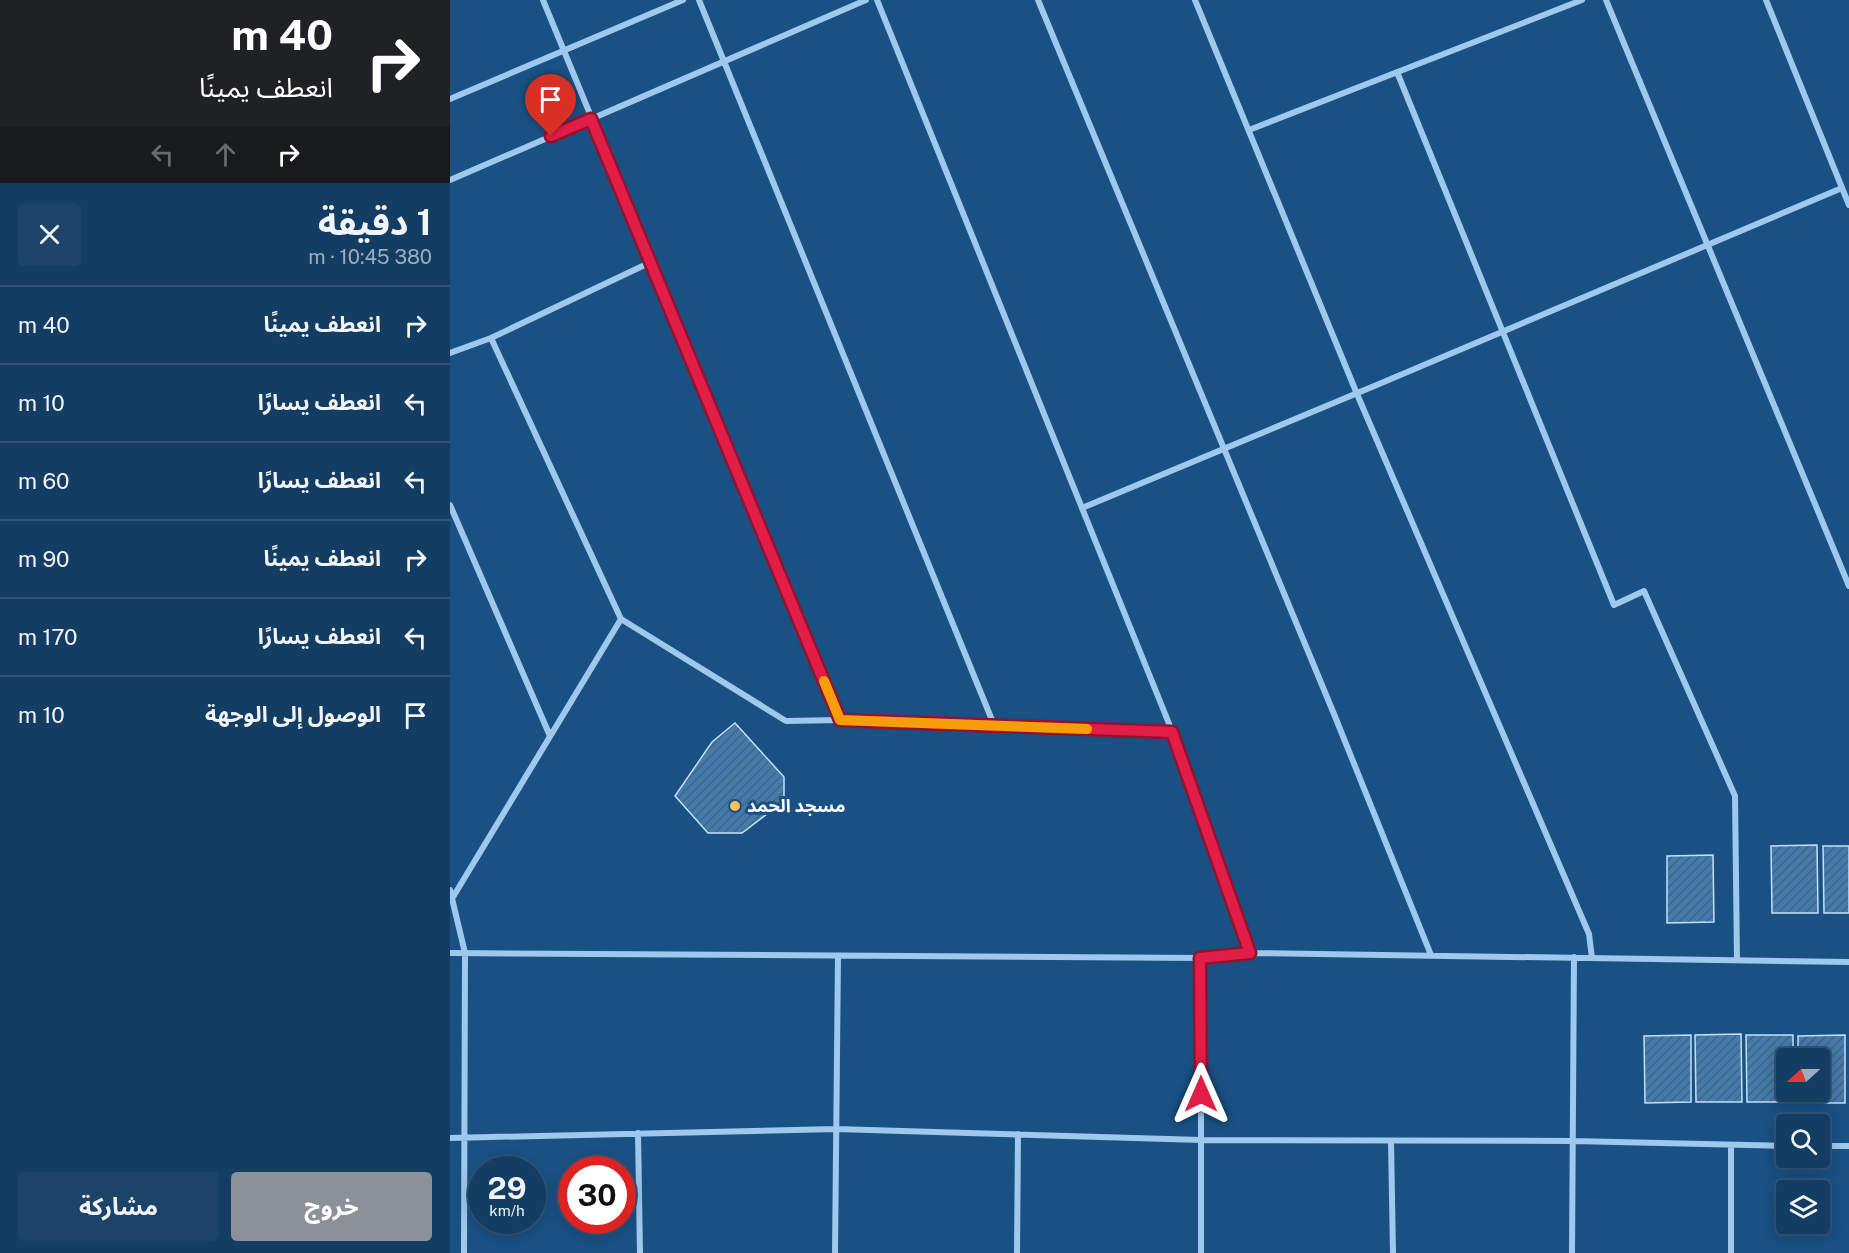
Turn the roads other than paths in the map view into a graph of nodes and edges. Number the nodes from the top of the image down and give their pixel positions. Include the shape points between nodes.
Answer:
1 (543, 0) edge
2 (683, 0) edge
3 (699, 0) edge
4 (866, 0) edge
5 (877, 0) edge
6 (1038, 0) edge
7 (1195, 0) edge
8 (1582, 0) edge
9 (1606, 0) edge
10 (1766, 0) edge
11 (564, 50) junction
12 (724, 61) junction
13 (1397, 72) junction
14 (450, 99) edge
15 (591, 119) junction
16 (1249, 130) junction
17 (450, 180) edge
18 (1842, 188) junction
19 (1849, 205) edge
20 (1708, 245) junction
21 (651, 262) junction
22 (1502, 331) junction
23 (491, 338) junction
24 (450, 353) edge
25 (1358, 394) junction
26 (1224, 449) junction
27 (450, 505) edge
28 (1082, 508) junction
29 (1849, 586) edge
30 (621, 619) junction
31 (840, 720) junction
32 (994, 725) junction
33 (1172, 732) junction
34 (550, 736) junction
35 (451, 894) edge
36 (450, 953) edge
37 (465, 953) junction
38 (1250, 953) junction
39 (1431, 955) junction
40 (838, 956) junction
41 (1575, 957) junction
42 (1200, 958) junction
43 (1593, 958) junction
44 (1737, 960) junction
45 (1849, 962) edge
46 (836, 1129) junction
47 (638, 1133) junction
48 (1018, 1134) junction
49 (450, 1138) edge
50 (465, 1138) junction
51 (1201, 1140) junction
52 (1391, 1141) junction
53 (1573, 1141) junction
54 (1731, 1146) junction
55 (1776, 1146) edge
56 (1830, 1146) edge
57 (1849, 1146) edge
58 (464, 1253) edge
59 (640, 1253) edge
60 (835, 1253) edge
61 (1017, 1253) edge
62 (1201, 1253) edge
63 (1393, 1253) edge
64 (1572, 1253) edge
65 (1731, 1253) edge

1 - 11 street
2 - 11 street
3 - 12 street
4 - 12 street
5 - 28 street
6 - 26 street
7 - 16 street
8 - 13 street
9 - 20 street
10 - 18 street
11 - 14 street
11 - 15 street
12 - 15 street
12 - 32 street
13 - 16 street
13 - 22 street
15 - 17 street
15 - 21 street
16 - 25 street
18 - 19 street
18 - 20 street
20 - 22 street
20 - 29 street
21 - 23 street
21 - 31 street
22 - 25 street
22 - 44 street via 1614,605 1644,591 1735,796
23 - 24 street
23 - 30 street
25 - 26 street
25 - 43 street via 1589,934
26 - 28 street
26 - 39 street
27 - 34 street
28 - 33 street
30 - 31 street via 786,721
30 - 34 street
31 - 32 street
32 - 33 street
33 - 38 street
34 - 35 street
35 - 37 street
36 - 37 street
37 - 40 street
37 - 50 street
38 - 39 street
38 - 42 street
39 - 41 street
40 - 42 street
40 - 46 street
41 - 43 street
41 - 53 street
42 - 51 street
43 - 44 street
44 - 45 street
46 - 47 street
46 - 48 street
46 - 60 street
47 - 50 street
47 - 59 street
48 - 51 street
48 - 61 street
49 - 50 street
50 - 58 street
51 - 52 street
51 - 62 street
52 - 53 street
52 - 63 street
53 - 54 street
53 - 64 street
54 - 55 street
54 - 65 street
56 - 57 street

